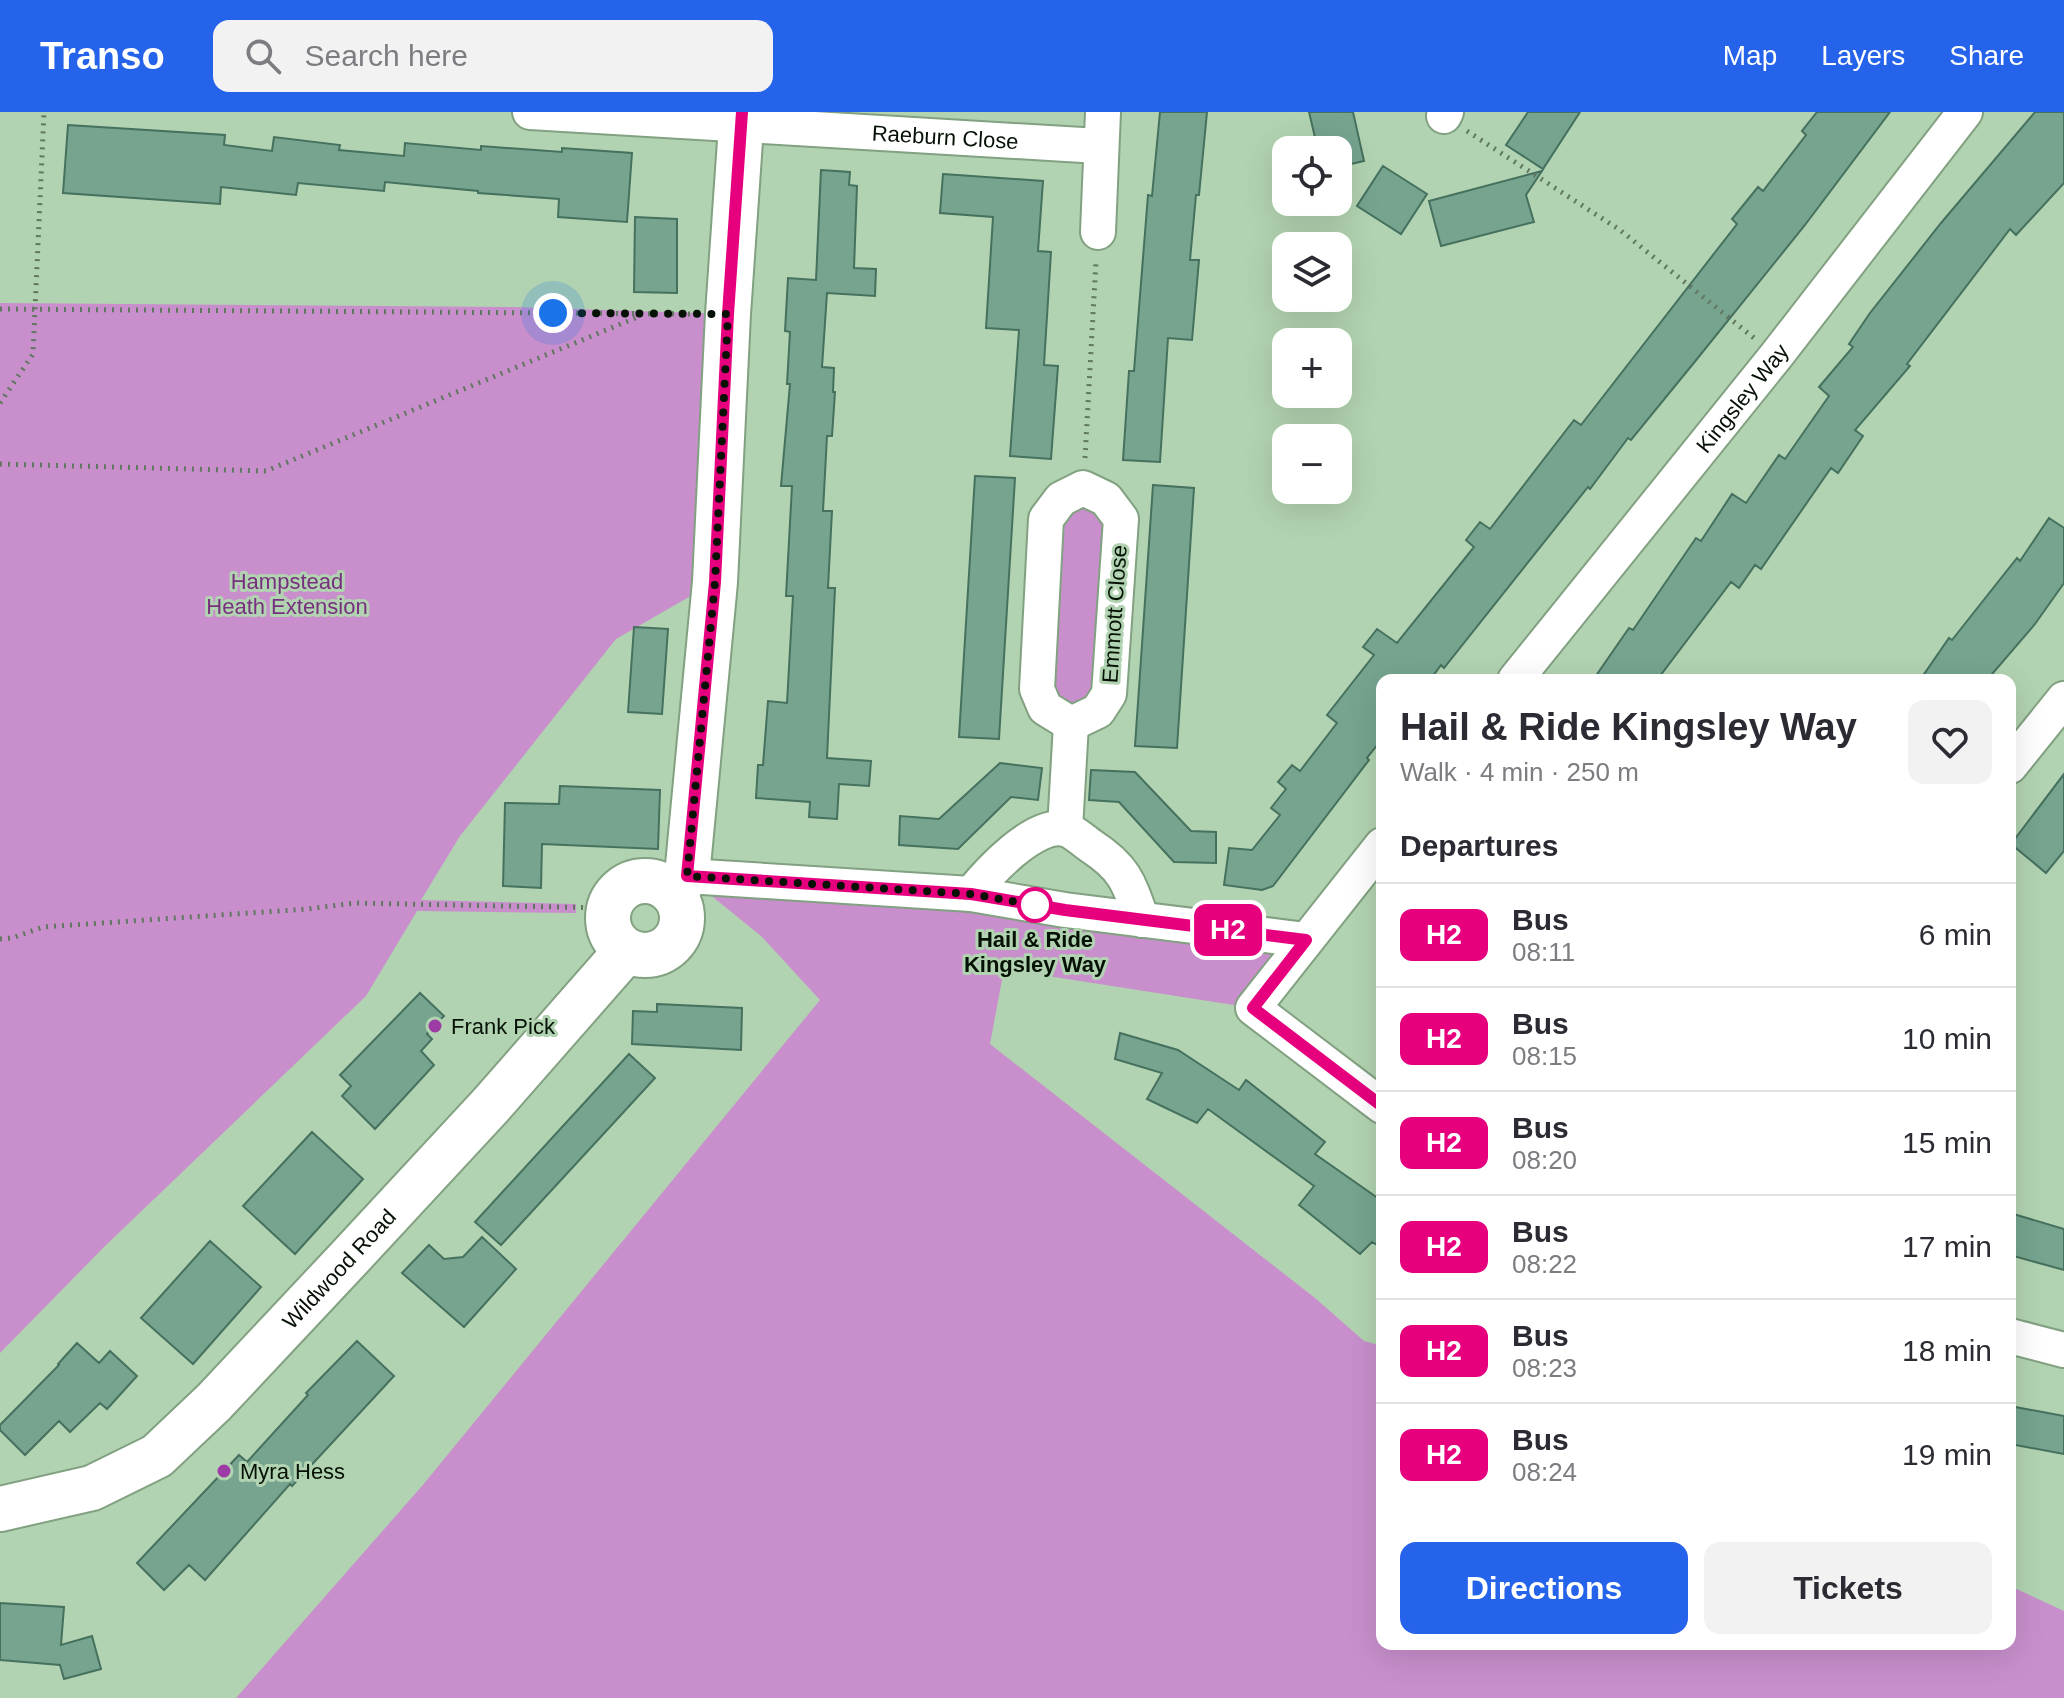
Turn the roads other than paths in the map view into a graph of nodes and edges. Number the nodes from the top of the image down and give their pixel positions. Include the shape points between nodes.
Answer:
1 (530, 112) edge
2 (1103, 112) edge
3 (1965, 112) edge
4 (742, 119) edge
5 (1099, 146) junction
6 (1098, 232) road end
7 (1520, 674) edge
8 (2062, 706) edge
9 (1071, 724) junction
10 (2016, 759) edge
11 (1065, 829) junction
12 (1376, 852) edge
13 (680, 884) junction
14 (971, 894) junction
15 (1142, 920) junction
16 (1306, 940) junction
17 (626, 951) junction
18 (1376, 1101) edge
19 (2016, 1338) edge
20 (2064, 1350) edge
21 (0, 1509) edge

1 - 4 street, Raeburn Close
2 - 5 street
3 - 7 street, Kingsley Way
4 - 5 street, Raeburn Close
4 - 13 street via 715,582
5 - 6 street
8 - 10 street
9 - 9 street, Emmott Close via 1045,708 1037,689 1046,519 1061,499 1083,488 1106,499 1121,519 1109,694 1098,711
9 - 11 street
11 - 14 street via 1044,831 1015,849
11 - 15 street via 1127,877
12 - 16 street
13 - 14 street
13 - 17 street via 683,918 670,946 657,954
13 - 17 street via 642,880 615,894 607,921
14 - 15 street
15 - 16 street
16 - 18 street via 1253,1008
17 - 21 street, Wildwood Road via 394,1210 157,1456 92,1488
19 - 20 street

